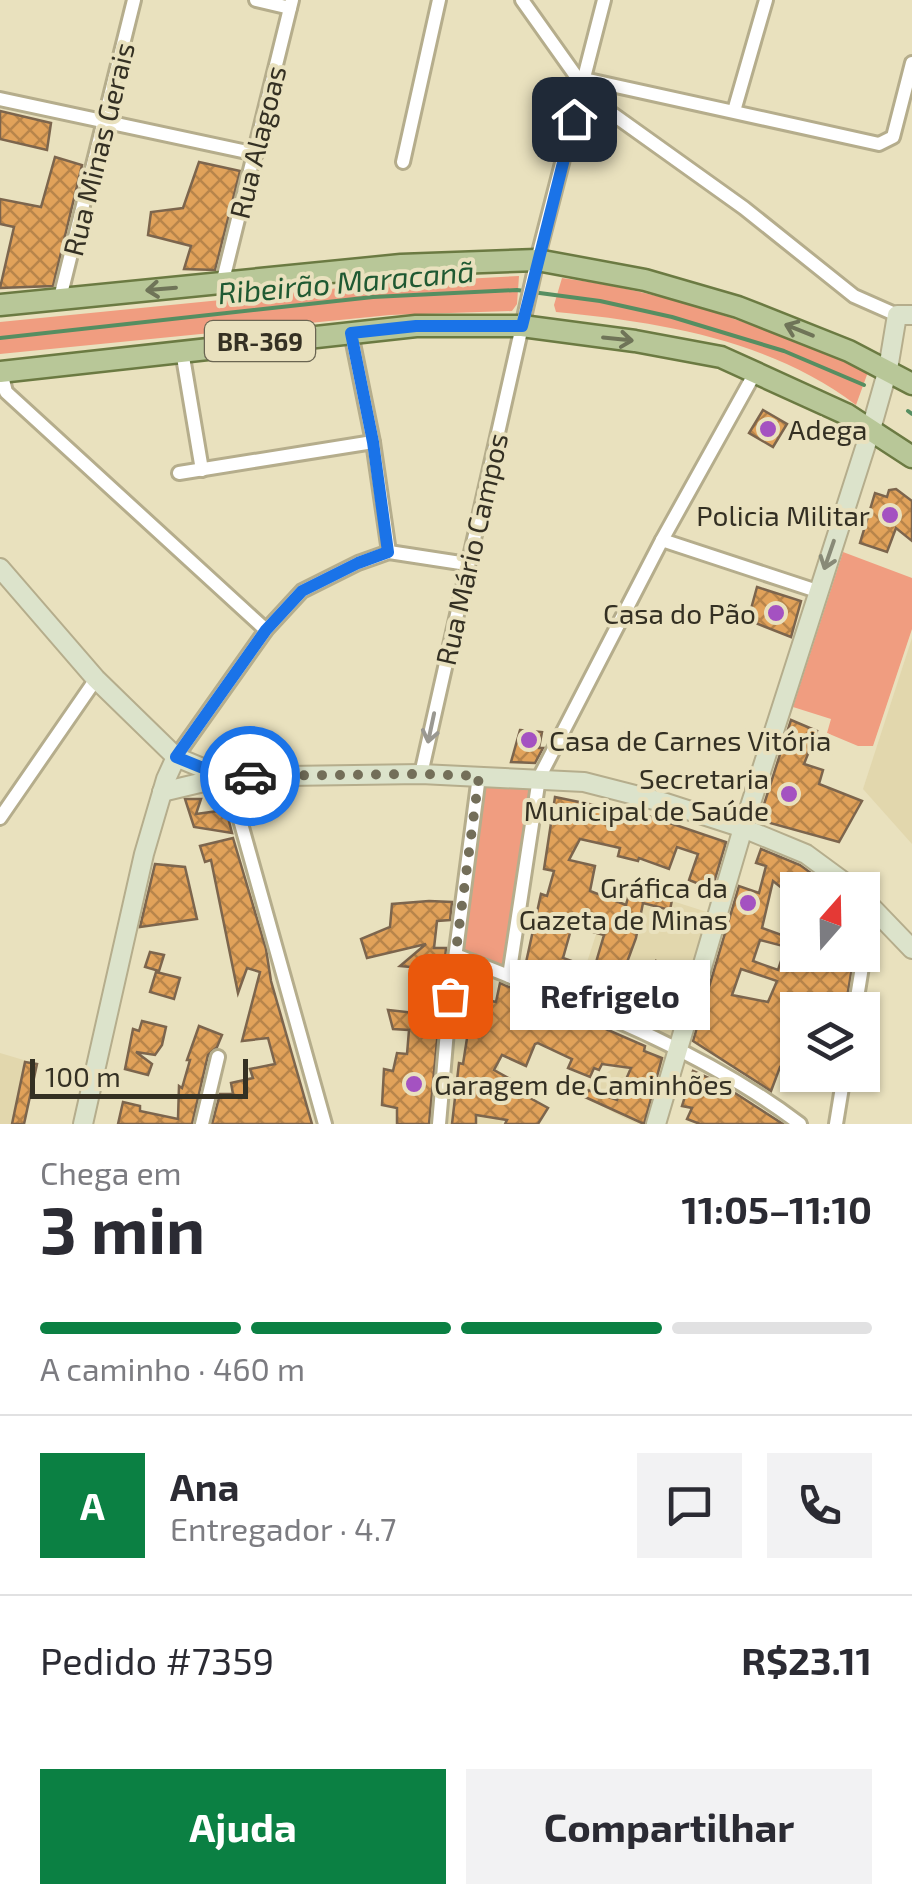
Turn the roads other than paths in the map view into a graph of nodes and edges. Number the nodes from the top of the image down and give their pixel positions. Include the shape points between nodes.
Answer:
1 (134, 0) edge
2 (256, 0) edge
3 (438, 0) edge
4 (522, 0) edge
5 (604, 0) edge
6 (766, 0) edge
7 (290, 4) edge
8 (912, 63) edge
9 (583, 81) junction
10 (0, 99) edge
11 (734, 111) junction
12 (106, 121) junction
13 (256, 154) junction
14 (403, 162) dead end
15 (536, 266) junction
16 (222, 284) junction
17 (60, 298) junction
18 (0, 305) edge
19 (904, 315) edge
20 (524, 317) junction
21 (351, 333) junction
22 (182, 350) junction
23 (888, 370) junction
24 (756, 371) junction
25 (1, 372) edge
26 (912, 384) edge
27 (872, 429) junction
28 (373, 442) junction
29 (912, 457) edge
30 (202, 470) junction
31 (179, 473) dead end
32 (662, 540) junction
33 (388, 552) junction
34 (467, 564) junction
35 (0, 568) edge
36 (817, 591) junction
37 (266, 630) junction
38 (96, 679) junction
39 (176, 757) junction
40 (421, 774) junction
41 (479, 776) junction
42 (226, 777) junction
43 (538, 778) junction
44 (162, 792) junction
45 (0, 818) edge
46 (743, 828) junction
47 (830, 872) edge
48 (880, 915) edge
49 (912, 949) edge
50 (456, 954) junction
51 (510, 976) junction
52 (677, 1050) junction
53 (218, 1057) dead end
54 (841, 1092) edge
55 (84, 1124) edge
56 (202, 1124) edge
57 (325, 1124) edge
58 (439, 1124) edge
59 (656, 1124) edge
60 (800, 1124) edge
61 (836, 1124) edge

1 - 12 street, Rua Minas Gerais
2 - 7 street
3 - 14 street
4 - 9 street
5 - 9 street, Rua Mário Campos
6 - 11 street
7 - 13 street, Rua Alagoas
8 - 11 street via 896,131 885,144
9 - 11 street
9 - 15 street, Rua Mário Campos
9 - 19 street via 594,100 854,296
10 - 12 street
12 - 13 street
12 - 17 street, Rua Minas Gerais
13 - 16 street, Rua Alagoas
15 - 16 main road, BR-369 via 400,265
15 - 20 street, Rua Mário Campos
23 -> 15 main road, BR-369 via 689,291
16 -> 17 main road, BR-369
17 - 18 main road, BR-369
19 - 23 street
20 - 21 main road, BR-369
20 -> 24 main road, BR-369 via 693,350
20 - 34 street, Rua Mário Campos
21 - 22 main road, BR-369
21 - 28 street
22 - 25 main road, BR-369
22 - 30 street
23 - 26 main road, BR-369
23 - 27 street
24 - 27 main road, BR-369
24 - 32 street
25 - 37 street via 6,392
27 - 29 main road, BR-369
27 -> 36 street
28 - 30 street
28 - 33 street
30 - 31 street
32 - 36 street
32 - 43 street
33 - 34 street
33 - 37 street via 302,591
34 -> 40 street, Rua Mário Campos
35 - 38 street
36 - 46 street
37 - 39 street
38 - 39 street
38 - 45 street
39 - 42 street
39 - 44 street
40 - 41 street
40 - 42 street
41 - 43 street
41 - 50 street
42 - 44 street
42 - 57 street
43 - 46 street via 621,791
43 - 51 street
44 - 55 street
46 - 47 street via 806,854
46 - 52 street
48 - 49 street
50 - 51 street
50 - 58 street
51 - 52 street
52 - 59 street
52 - 60 street via 757,1091
53 - 56 street
54 - 61 street

